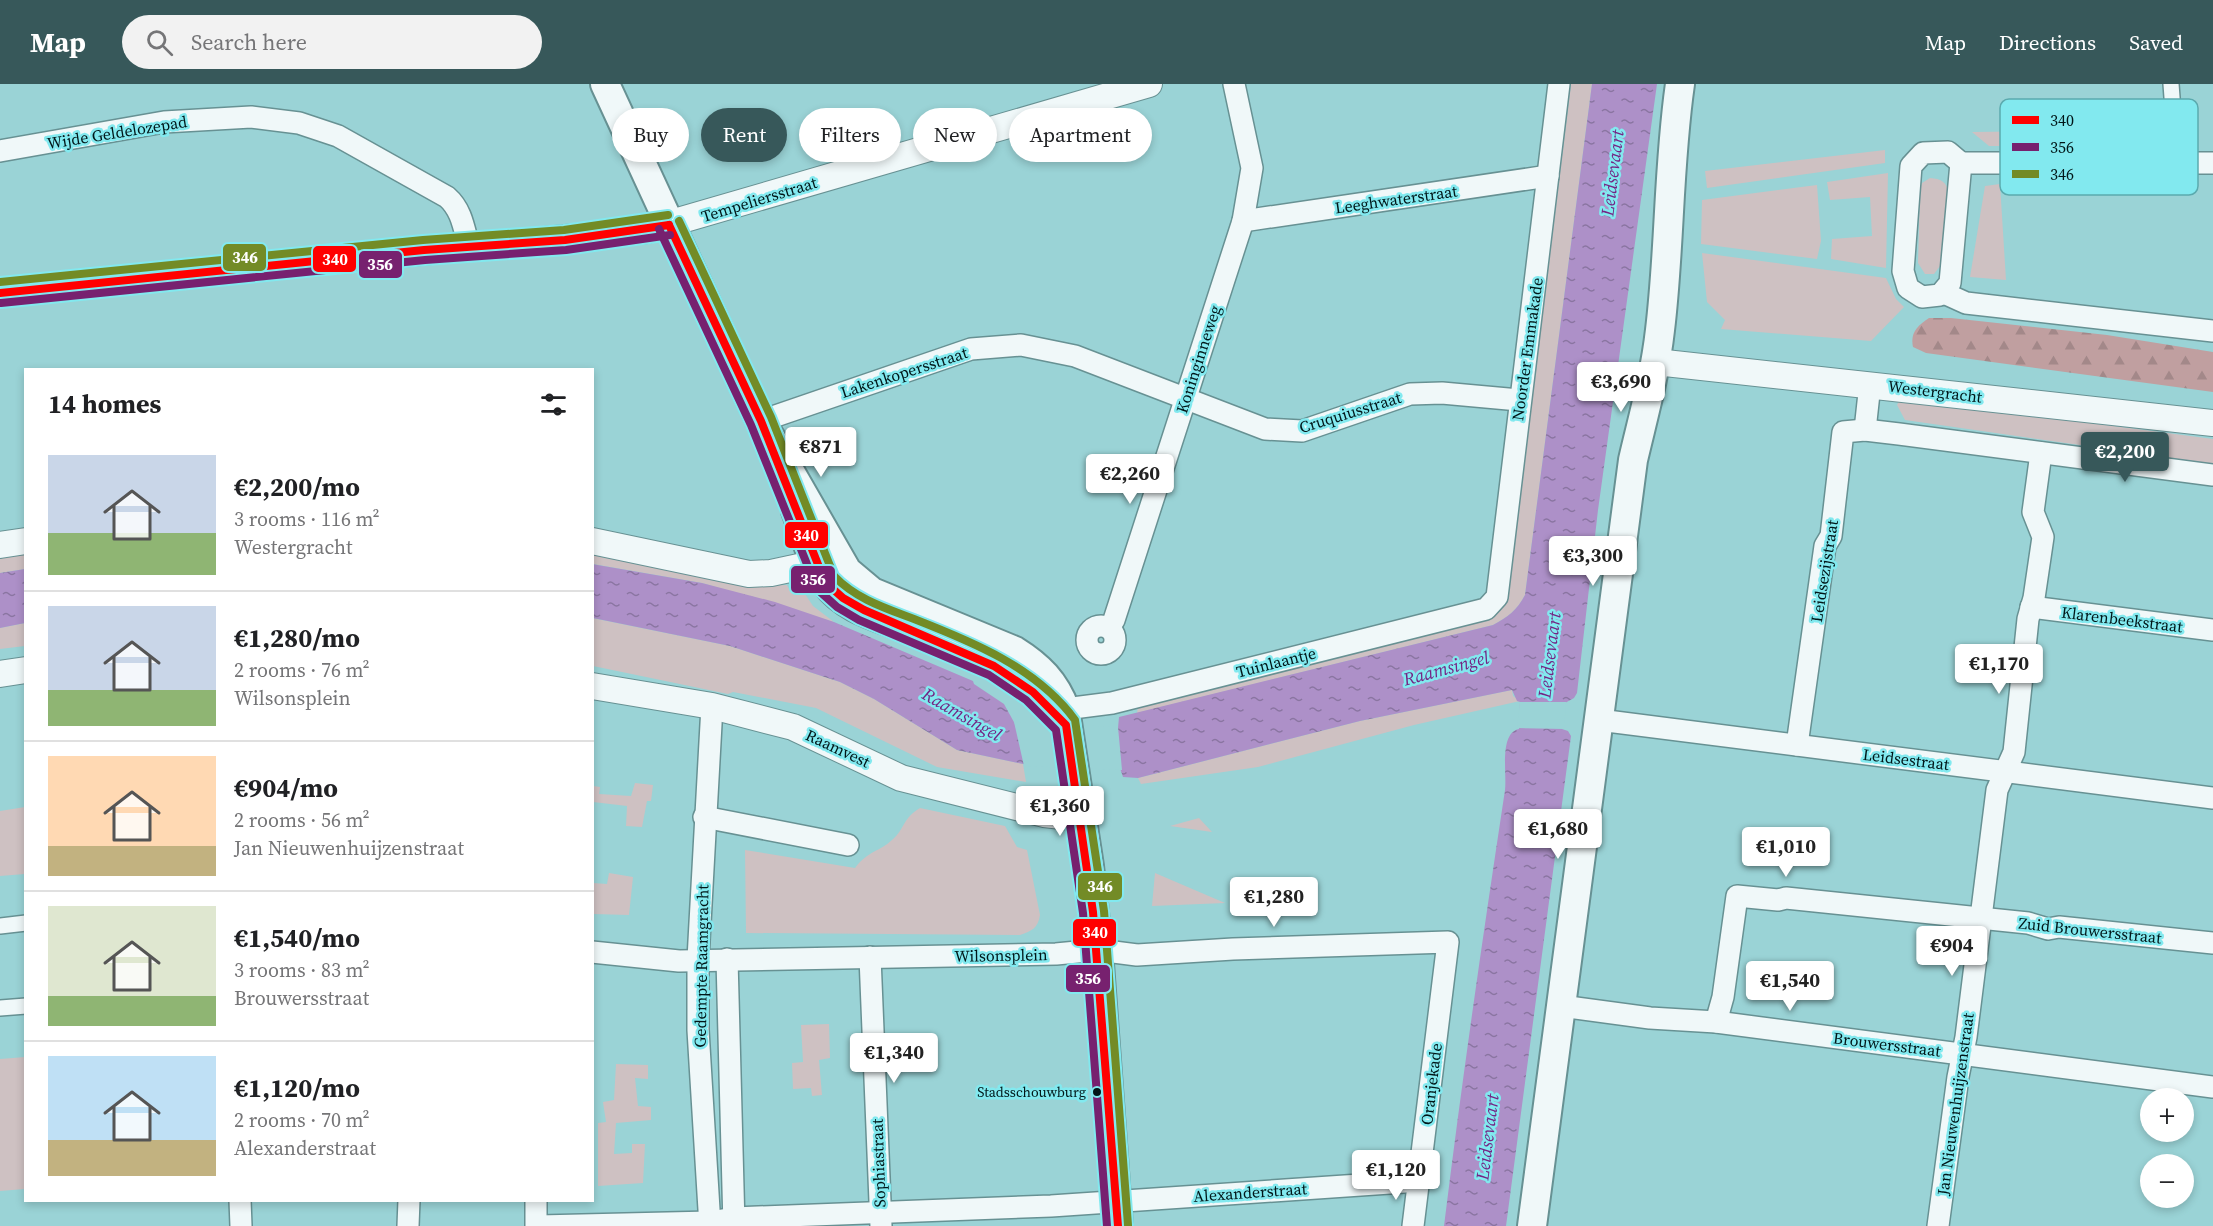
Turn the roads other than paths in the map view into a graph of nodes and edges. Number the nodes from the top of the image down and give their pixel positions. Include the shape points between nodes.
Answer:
1 (605, 84) edge
2 (1149, 84) edge
3 (1234, 84) edge
4 (1559, 84) edge
5 (1680, 84) edge
6 (2171, 84) edge
7 (2172, 99) edge
8 (0, 151) edge
9 (1962, 163) junction
10 (2000, 163) edge
11 (1548, 176) junction
12 (1243, 221) junction
13 (669, 225) junction
14 (469, 247) junction
15 (0, 293) edge
16 (1944, 293) junction
17 (2213, 331) edge
18 (1655, 369) junction
19 (1870, 384) junction
20 (1186, 398) junction
21 (1520, 400) junction
22 (761, 421) junction
23 (2213, 423) edge
24 (1864, 430) junction
25 (2041, 453) junction
26 (2213, 475) edge
27 (24, 541) edge
28 (594, 541) edge
29 (0, 545) edge
30 (828, 561) junction
31 (2031, 607) junction
32 (1486, 609) joint
33 (1109, 628) dead end
34 (2213, 630) edge
35 (24, 670) edge
36 (0, 674) edge
37 (594, 686) edge
38 (712, 706) junction
39 (1065, 717) junction
40 (1599, 720) junction
41 (1797, 745) junction
42 (2006, 771) junction
43 (2213, 798) edge
44 (704, 817) junction
45 (1080, 818) junction
46 (848, 845) dead end
47 (1980, 918) junction
48 (24, 923) edge
49 (0, 926) edge
50 (1448, 942) joint
51 (2213, 944) edge
52 (1098, 950) junction
53 (594, 952) edge
54 (870, 957) junction
55 (727, 958) junction
56 (698, 959) junction
57 (24, 1006) edge
58 (1561, 1006) junction
59 (0, 1008) edge
60 (1716, 1022) junction
61 (1963, 1053) junction
62 (2213, 1087) edge
63 (1419, 1181) junction
64 (240, 1202) edge
65 (409, 1202) edge
66 (536, 1202) edge
67 (1118, 1213) edge
68 (880, 1220) edge
69 (734, 1222) edge
70 (710, 1224) edge
71 (241, 1226) edge
72 (408, 1226) edge
73 (538, 1226) edge
74 (1413, 1226) edge
75 (1532, 1226) edge
76 (1938, 1226) edge

1 - 13 main road
2 - 13 street, Tempeliersstraat
3 - 12 street, Koninginneweg via 1252,168
4 - 11 street, Noorder Emmakade
5 - 18 main road via 1672,135 1668,248
6 - 7 street
8 - 14 street, Wijde Geldelozepad via 164,122 251,117 299,123 338,136 447,197 461,215
9 - 10 street
9 - 16 street via 1951,274
9 - 16 street via 1948,152 1923,153 1911,166 1904,280 1908,288 1922,297
11 - 12 street, Leeghwaterstraat
11 - 21 street, Noorder Emmakade
12 - 20 street, Koninginneweg
13 - 14 street, Tempeliersstraat via 610,235
13 - 22 main road
14 - 15 street, Tempeliersstraat
16 - 17 street via 1966,303
18 - 19 street, Westergracht
18 - 40 main road via 1633,460
19 - 23 street, Westergracht
19 - 24 street
20 - 21 street, Cruquiusstraat via 1265,429 1302,431 1410,394
20 - 22 street, Lakenkopersstraat via 1075,356 1021,345 971,349
20 - 33 street, Koninginneweg
21 - 32 street, Noorder Emmakade via 1500,583 1497,597
22 - 30 main road
24 - 25 street
24 - 41 street, Leidsezijstraat via 1842,441 1831,536 1825,546
25 - 26 street
25 - 31 street, Jan Nieuwenhuijzenstraat via 2033,512 2043,537
27 - 29 street
28 - 30 street via 749,574
30 - 39 main road via 825,582 856,608 969,652 1008,673
31 - 34 street, Klarenbeekstraat
31 - 42 street, Jan Nieuwenhuijzenstraat via 2014,752
32 - 39 street, Tuinlaantje
35 - 36 street
37 - 38 street, Raamvest
38 - 44 street, Gedempte Raamgracht
38 - 45 street, Raamvest via 793,727 901,778 1044,814
39 - 45 main road
40 - 41 street, Leidsestraat
40 - 58 main road
41 - 42 street, Leidsestraat
42 - 43 street, Leidsestraat
42 - 47 street, Jan Nieuwenhuijzenstraat via 1996,790
44 - 46 street
44 - 56 street, Gedempte Raamgracht
45 - 52 main road
47 - 51 street, Zuid Brouwersstraat via 2048,929
47 - 60 street, Zuid Brouwersstraat via 1737,896
47 - 61 street, Jan Nieuwenhuijzenstraat
48 - 49 street
50 - 52 street, Wilsonsplein via 1137,955
50 - 63 street, Oranjekade
52 - 54 street, Wilsonsplein
52 - 67 main road
53 - 56 street, Wilsonsplein via 680,961
54 - 55 street, Wilsonsplein
54 - 68 street, Sophiastraat
55 - 56 street, Wilsonsplein
55 - 69 street, Gedempte Raamgracht
56 - 70 street, Gedempte Raamgracht via 698,1030
57 - 59 street
58 - 60 street, Brouwersstraat
58 - 75 main road
60 - 61 street, Brouwersstraat
61 - 62 street, Brouwersstraat
61 - 76 street, Jan Nieuwenhuijzenstraat
63 - 67 street, Alexanderstraat
63 - 74 street, Oranjekade
64 - 71 street
65 - 72 street
66 - 73 street
67 - 68 street, Alexanderstraat via 1051,1206
68 - 69 street
69 - 70 street
70 - 73 street

